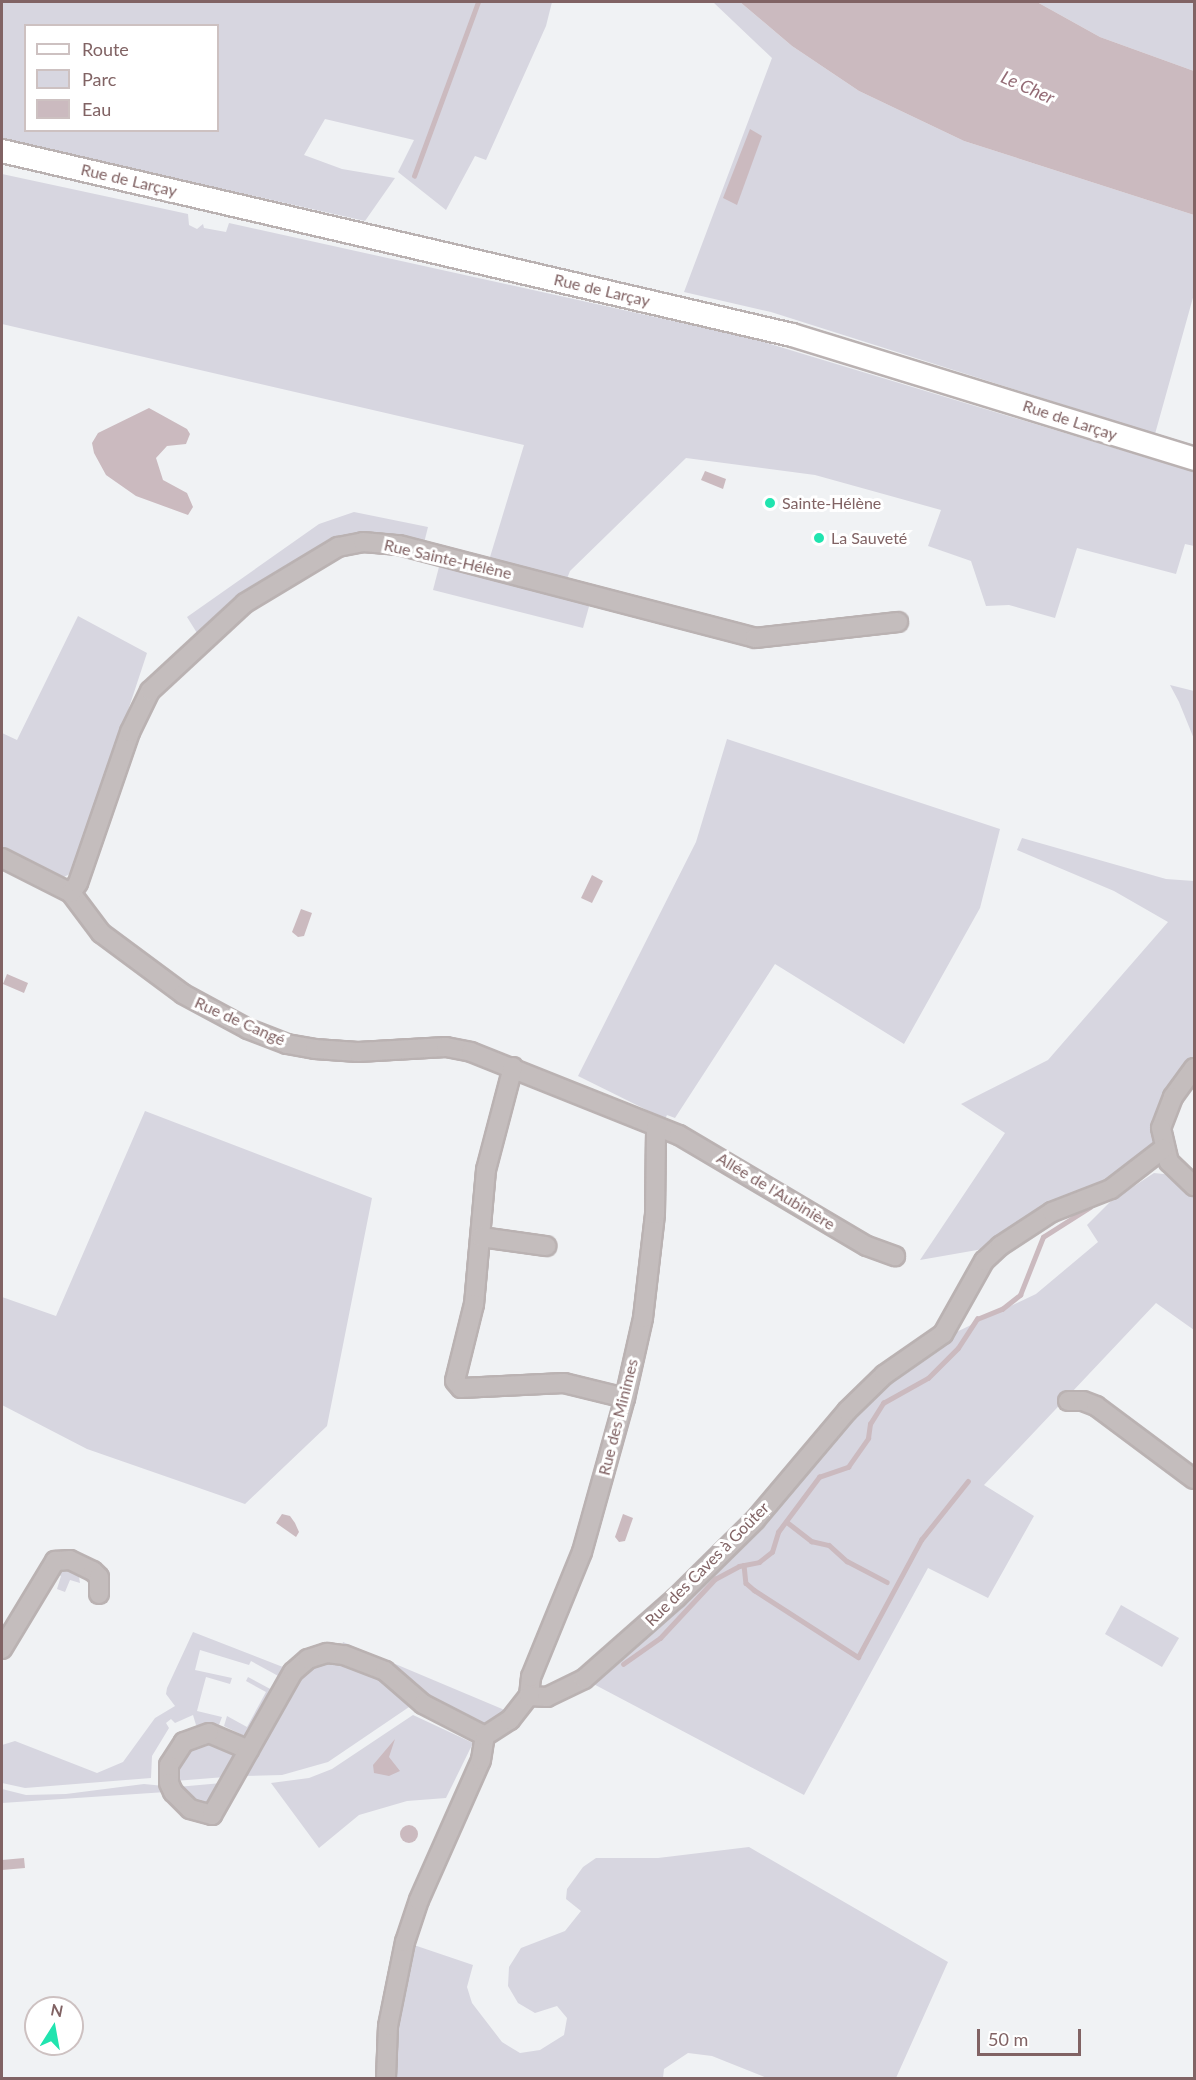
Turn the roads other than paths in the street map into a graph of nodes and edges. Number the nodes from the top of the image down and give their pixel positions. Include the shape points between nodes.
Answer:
1 (2, 151) edge
2 (1194, 459) edge
3 (898, 622) dead end
4 (2, 858) edge
5 (71, 893) junction
6 (513, 1067) junction
7 (1194, 1068) edge
8 (656, 1127) junction
9 (1163, 1149) junction
10 (1194, 1186) edge
11 (481, 1237) junction
12 (546, 1246) dead end
13 (895, 1256) dead end
14 (625, 1398) junction
15 (1068, 1401) dead end
16 (1194, 1479) edge
17 (99, 1594) dead end
18 (2, 1648) edge
19 (530, 1696) junction
20 (485, 1736) junction
21 (249, 1750) junction
22 (386, 2079) edge

1 - 2 main road, Rue de Larçay via 792,335
3 - 5 street, Rue Sainte-Hélène via 755,638 399,545 363,542 338,547 245,603 150,691 130,732
4 - 5 street, Rue de Cangé
5 - 6 street, Rue de Cangé via 101,933 183,994 248,1029 287,1044 315,1049 358,1052 446,1047
6 - 8 street, Rue de Cangé
6 - 11 street via 486,1170
7 - 9 street via 1166,1110 1161,1128
8 - 13 street, Allée de l'Aubinière via 700,1145 867,1246
8 - 14 street, Rue des Minimes via 655,1214 643,1318
9 - 10 street via 1169,1162
9 - 19 street, Rue des Caves à Goûter via 1112,1189 1052,1212 1000,1246 975,1275 943,1334 884,1375 847,1411 755,1520 692,1582 584,1679 547,1697
11 - 12 street
11 - 14 street via 474,1304 455,1381 461,1388 564,1383
14 - 19 street, Rue des Minimes via 582,1552 531,1677
15 - 16 street via 1096,1406
17 - 18 street via 99,1577 93,1570 70,1560 55,1561
19 - 20 street via 510,1720
20 - 21 street via 423,1704 385,1671 344,1654 327,1653 308,1659 293,1672
20 - 22 street via 481,1760 419,1900 405,1942 388,2026
21 - 21 street via 212,1815 190,1809 173,1792 170,1765 184,1742 209,1733

